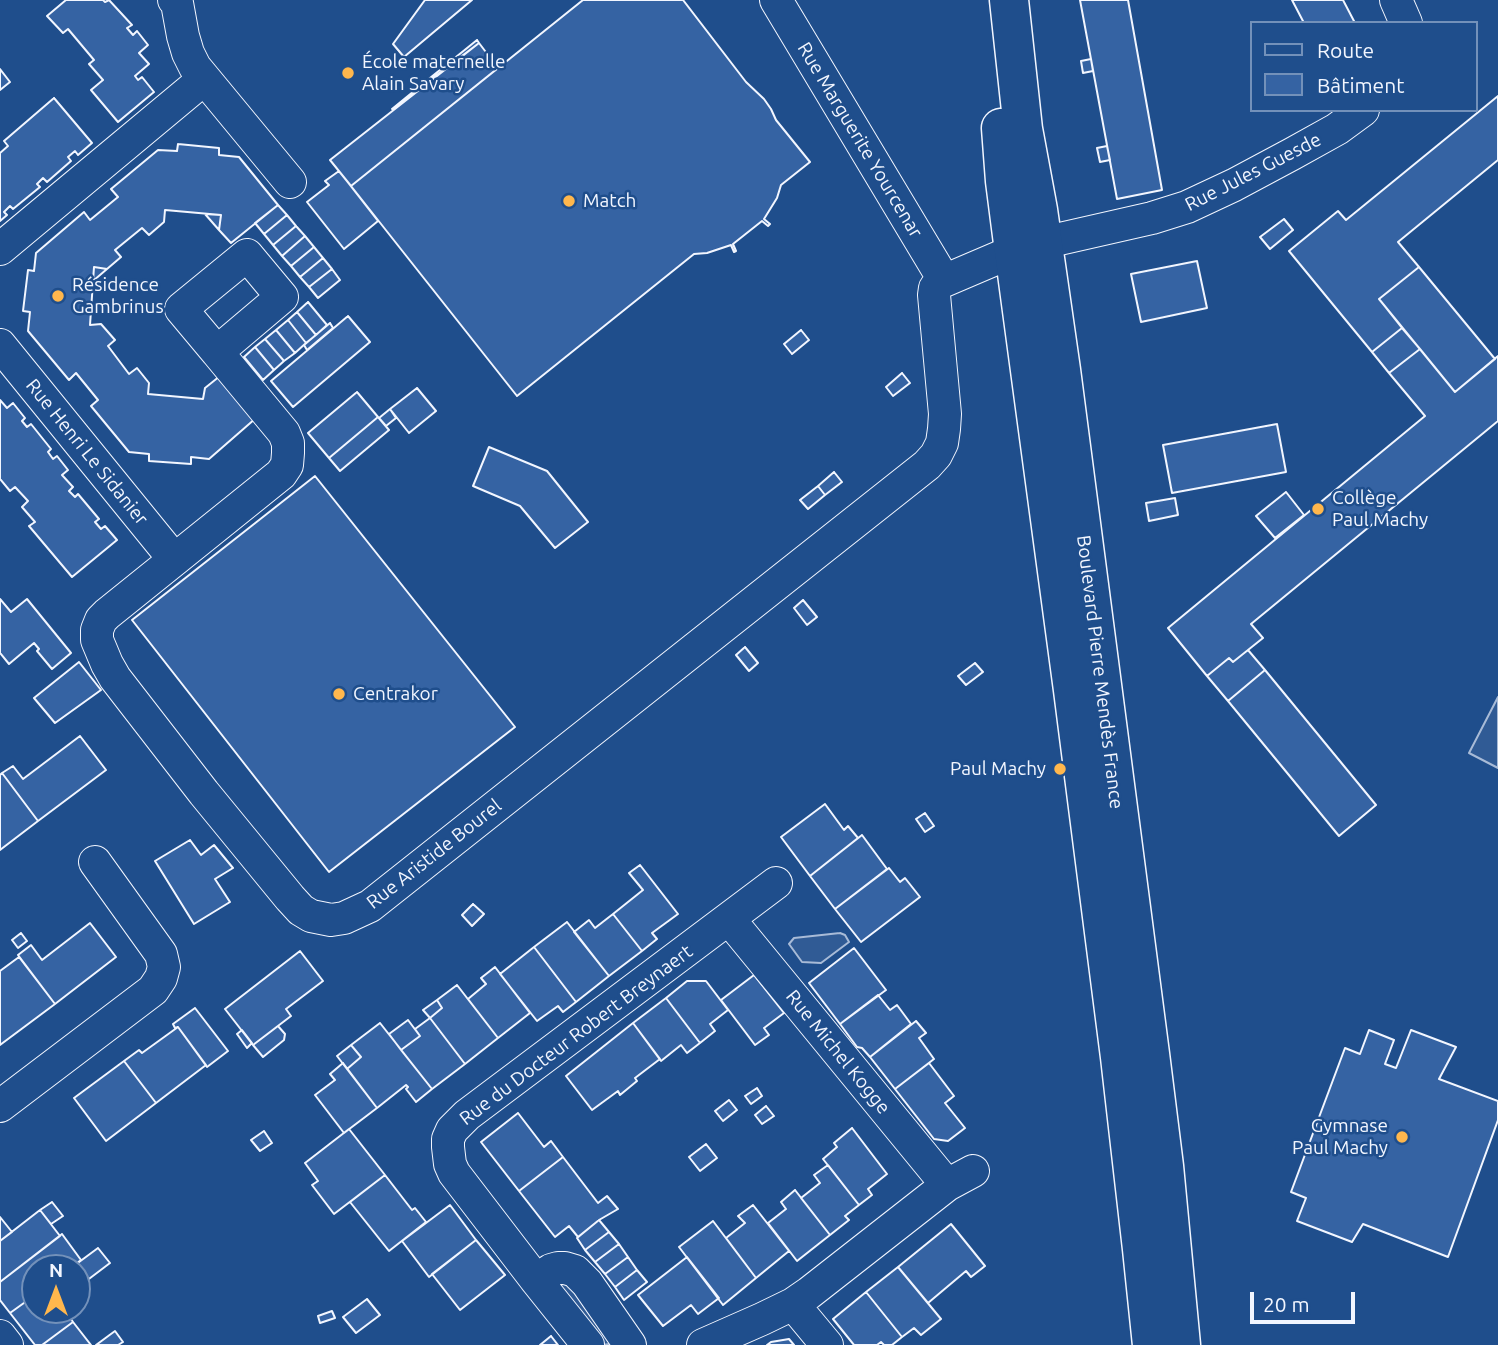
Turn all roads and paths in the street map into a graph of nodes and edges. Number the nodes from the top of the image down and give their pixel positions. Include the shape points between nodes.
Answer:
1 (776, 0) edge
2 (992, 0) edge
3 (1009, 0) edge
4 (1396, 0) edge
5 (177, 1) edge
6 (1405, 21) edge
7 (204, 79) junction
8 (1360, 112) edge
9 (290, 182) dead end
10 (1028, 247) junction
11 (0, 250) edge
12 (944, 280) junction
13 (0, 345) edge
14 (217, 352) dead end
15 (174, 559) junction
16 (95, 862) dead end
17 (776, 883) dead end
18 (729, 919) junction
19 (0, 1107) edge
20 (536, 1280) junction
21 (793, 1304) junction
22 (0, 1336) edge
23 (7, 1345) edge
24 (588, 1345) edge
25 (631, 1345) edge
26 (703, 1345) edge
27 (827, 1345) edge
28 (1152, 1345) edge
29 (1181, 1345) edge

1 - 12 street, Rue Marguerite Yourcenar
2 - 10 main road, Boulevard Pierre Mendès France via 1005,181
3 - 10 main road, Boulevard Pierre Mendès France via 1023,129
4 - 6 street
5 - 7 street via 188,53
7 - 9 street
7 - 11 street
8 - 10 street, Rue Jules Guesde via 1292,154 1187,207
10 - 12 street
10 - 28 main road, Boulevard Pierre Mendès France via 1073,690
10 - 29 main road, Boulevard Pierre Mendès France via 1068,423 1164,1166
12 - 15 street, Rue Aristide Bourel via 934,295 944,429 942,443 927,465 356,914 331,920 301,910 204,793 107,664 97,640 101,620
13 - 15 street, Rue Henri Le Sidanier
14 - 15 street, Rue Aristide Bourel via 284,433 286,465 281,474
16 - 19 street via 161,954 161,978 153,990
17 - 18 street, Rue du Docteur Robert Breynaert
18 - 20 street, Rue du Docteur Robert Breynaert via 452,1130 448,1147 454,1173
18 - 21 street, Rue Michel Kogge via 960,1178
20 - 24 street, Rue du Docteur Robert Breynaert
20 - 25 street via 558,1268 575,1271
21 - 26 street
21 - 27 street
22 - 23 street

